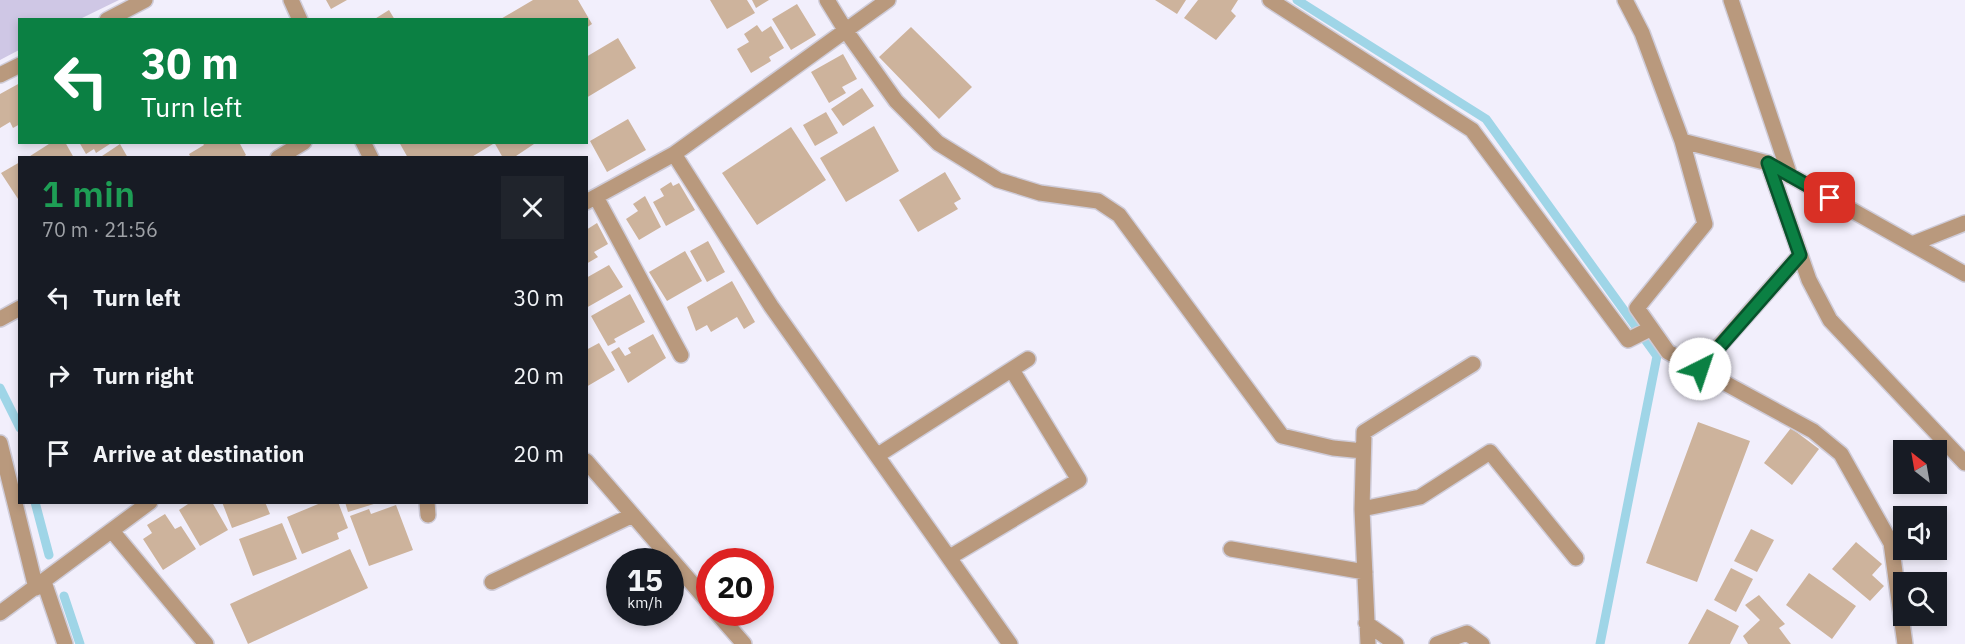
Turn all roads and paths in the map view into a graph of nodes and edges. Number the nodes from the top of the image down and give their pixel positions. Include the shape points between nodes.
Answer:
1 (145, 0) edge
2 (291, 0) edge
3 (827, 0) edge
4 (888, 0) edge
5 (1270, 0) edge
6 (1625, 0) edge
7 (1731, 0) edge
8 (111, 18) edge
9 (299, 18) edge
10 (846, 31) junction
11 (18, 66) edge
12 (0, 75) edge
13 (1682, 141) junction
14 (301, 144) edge
15 (674, 154) junction
16 (281, 156) edge
17 (1768, 163) junction
18 (1790, 176) junction
19 (591, 199) edge
20 (1965, 223) edge
21 (1912, 244) junction
22 (1800, 255) junction
23 (1965, 274) edge
24 (18, 309) edge
25 (0, 319) edge
26 (1650, 329) junction
27 (681, 355) dead end
28 (1028, 359) dead end
29 (1473, 364) dead end
30 (1700, 369) junction
31 (1012, 370) junction
32 (0, 443) edge
33 (1363, 451) junction
34 (878, 455) junction
35 (588, 463) edge
36 (1965, 463) edge
37 (147, 504) edge
38 (1362, 509) junction
39 (633, 515) junction
40 (112, 531) junction
41 (1231, 549) dead end
42 (950, 556) junction
43 (1576, 558) dead end
44 (1365, 572) junction
45 (492, 582) dead end
46 (40, 585) junction
47 (696, 588) edge
48 (0, 613) edge
49 (1366, 623) junction
50 (728, 626) edge
51 (65, 644) edge
52 (206, 644) edge
53 (744, 644) edge
54 (1010, 644) edge
55 (1368, 644) edge
56 (1396, 644) edge
57 (1437, 644) edge
58 (1482, 644) edge
59 (1905, 644) edge

1 - 8 street
2 - 9 street
3 - 10 street
4 - 10 street
5 - 26 street via 1472,130 1628,340
6 - 13 street via 1642,33
7 - 18 street
10 - 15 street
10 - 33 street via 896,101 938,142 998,180 1040,193 1098,201 1119,215 1282,436
11 - 12 street
13 - 17 street
13 - 26 street via 1705,224 1637,308
14 - 16 street
15 - 19 street
15 - 34 street via 771,306
17 - 18 street
17 - 22 street
18 - 21 street
19 - 27 street
20 - 21 street
21 - 23 street
22 - 30 street
22 - 36 street via 1830,320
24 - 25 street
26 - 30 street via 1668,352
28 - 31 street
29 - 33 street via 1364,432
30 - 59 street via 1813,431 1841,454 1891,543
31 - 34 street
31 - 42 street via 1078,480
32 - 46 street
33 - 38 street
34 - 42 street
35 - 39 street
37 - 40 street
38 - 43 street via 1420,497 1490,452
38 - 44 street
39 - 45 street
39 - 47 street
40 - 46 street
40 - 52 street
41 - 44 street
42 - 54 street
44 - 49 street
46 - 48 street
46 - 51 street
49 - 55 street
49 - 56 street
50 - 53 street
57 - 58 street via 1467,633

